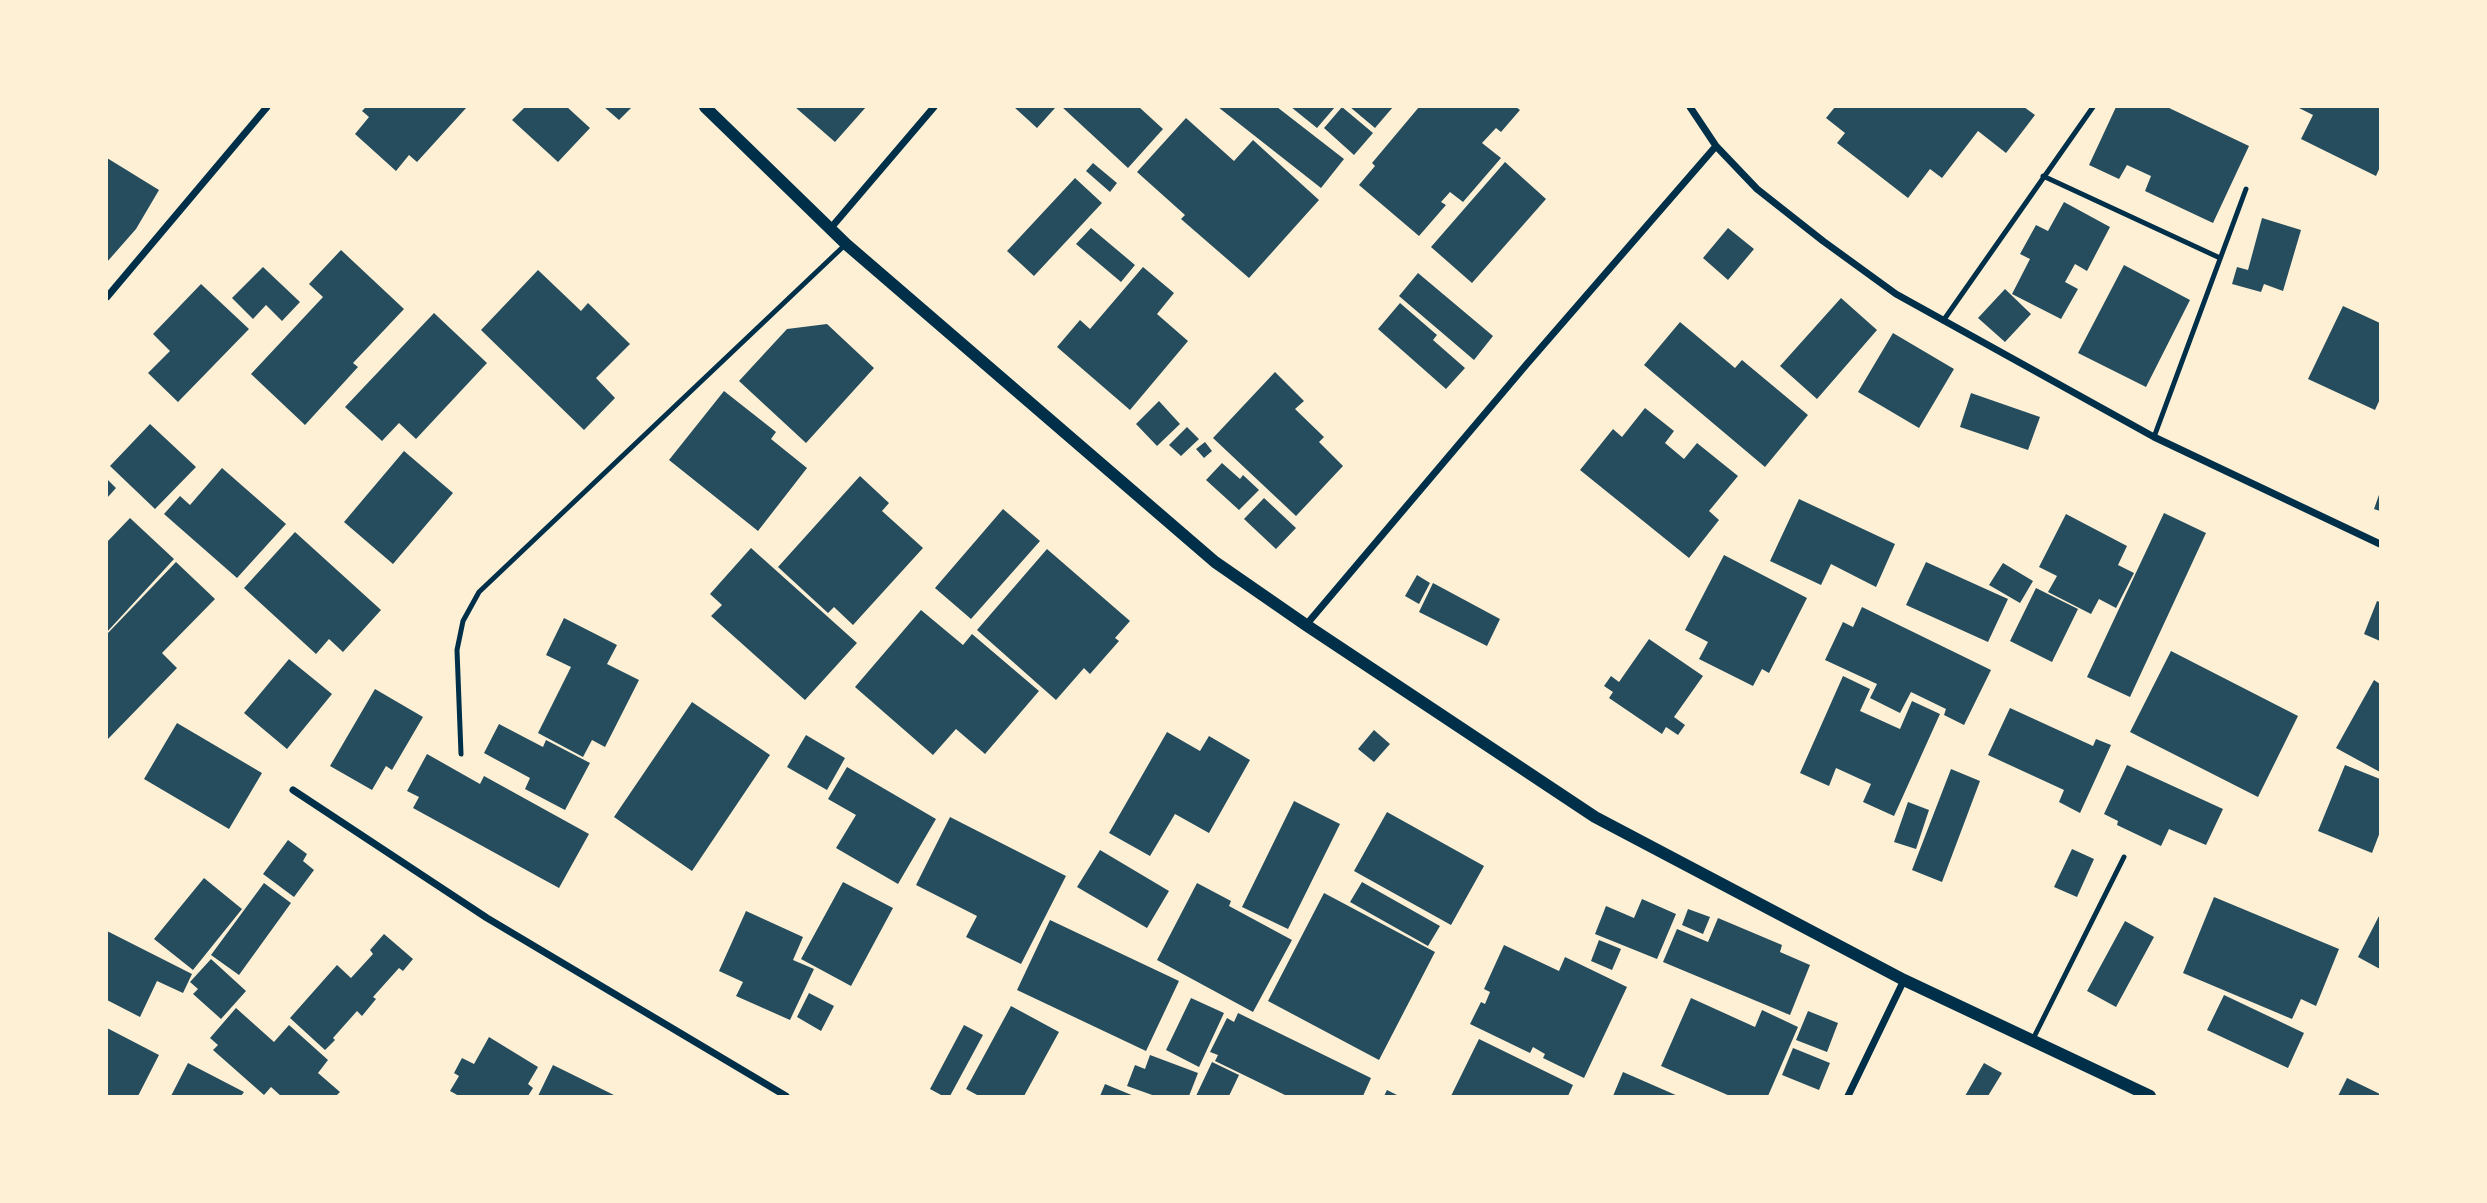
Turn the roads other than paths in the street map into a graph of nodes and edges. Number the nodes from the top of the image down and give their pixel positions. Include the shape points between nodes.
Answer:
1 (267, 107) edge
2 (705, 107) edge
3 (934, 107) edge
4 (1690, 107) edge
5 (2093, 107) edge
6 (1716, 146) junction
7 (2043, 176) junction
8 (2246, 189) dead end
9 (830, 229) junction
10 (846, 244) junction
11 (2220, 258) junction
12 (107, 296) edge
13 (1943, 321) junction
14 (2154, 437) junction
15 (2380, 544) edge
16 (1306, 625) junction
17 (461, 754) dead end
18 (293, 790) dead end
19 (2124, 857) dead end
20 (1904, 980) junction
21 (2032, 1040) junction
22 (786, 1096) edge
23 (1848, 1096) edge
24 (2150, 1096) edge

1 - 12 street
2 - 9 street
3 - 9 street
4 - 6 street
5 - 7 lane
6 - 13 street via 1757,189 1823,241 1896,294
6 - 16 street
7 - 11 lane
7 - 13 lane
8 - 11 lane
9 - 10 street
10 - 16 street via 1215,562
10 - 17 lane via 479,593 463,621 457,650
11 - 14 lane
13 - 14 street
14 - 15 street
16 - 20 street via 1595,817
18 - 22 street via 486,918
19 - 21 lane
20 - 21 street
20 - 23 street
21 - 24 street

